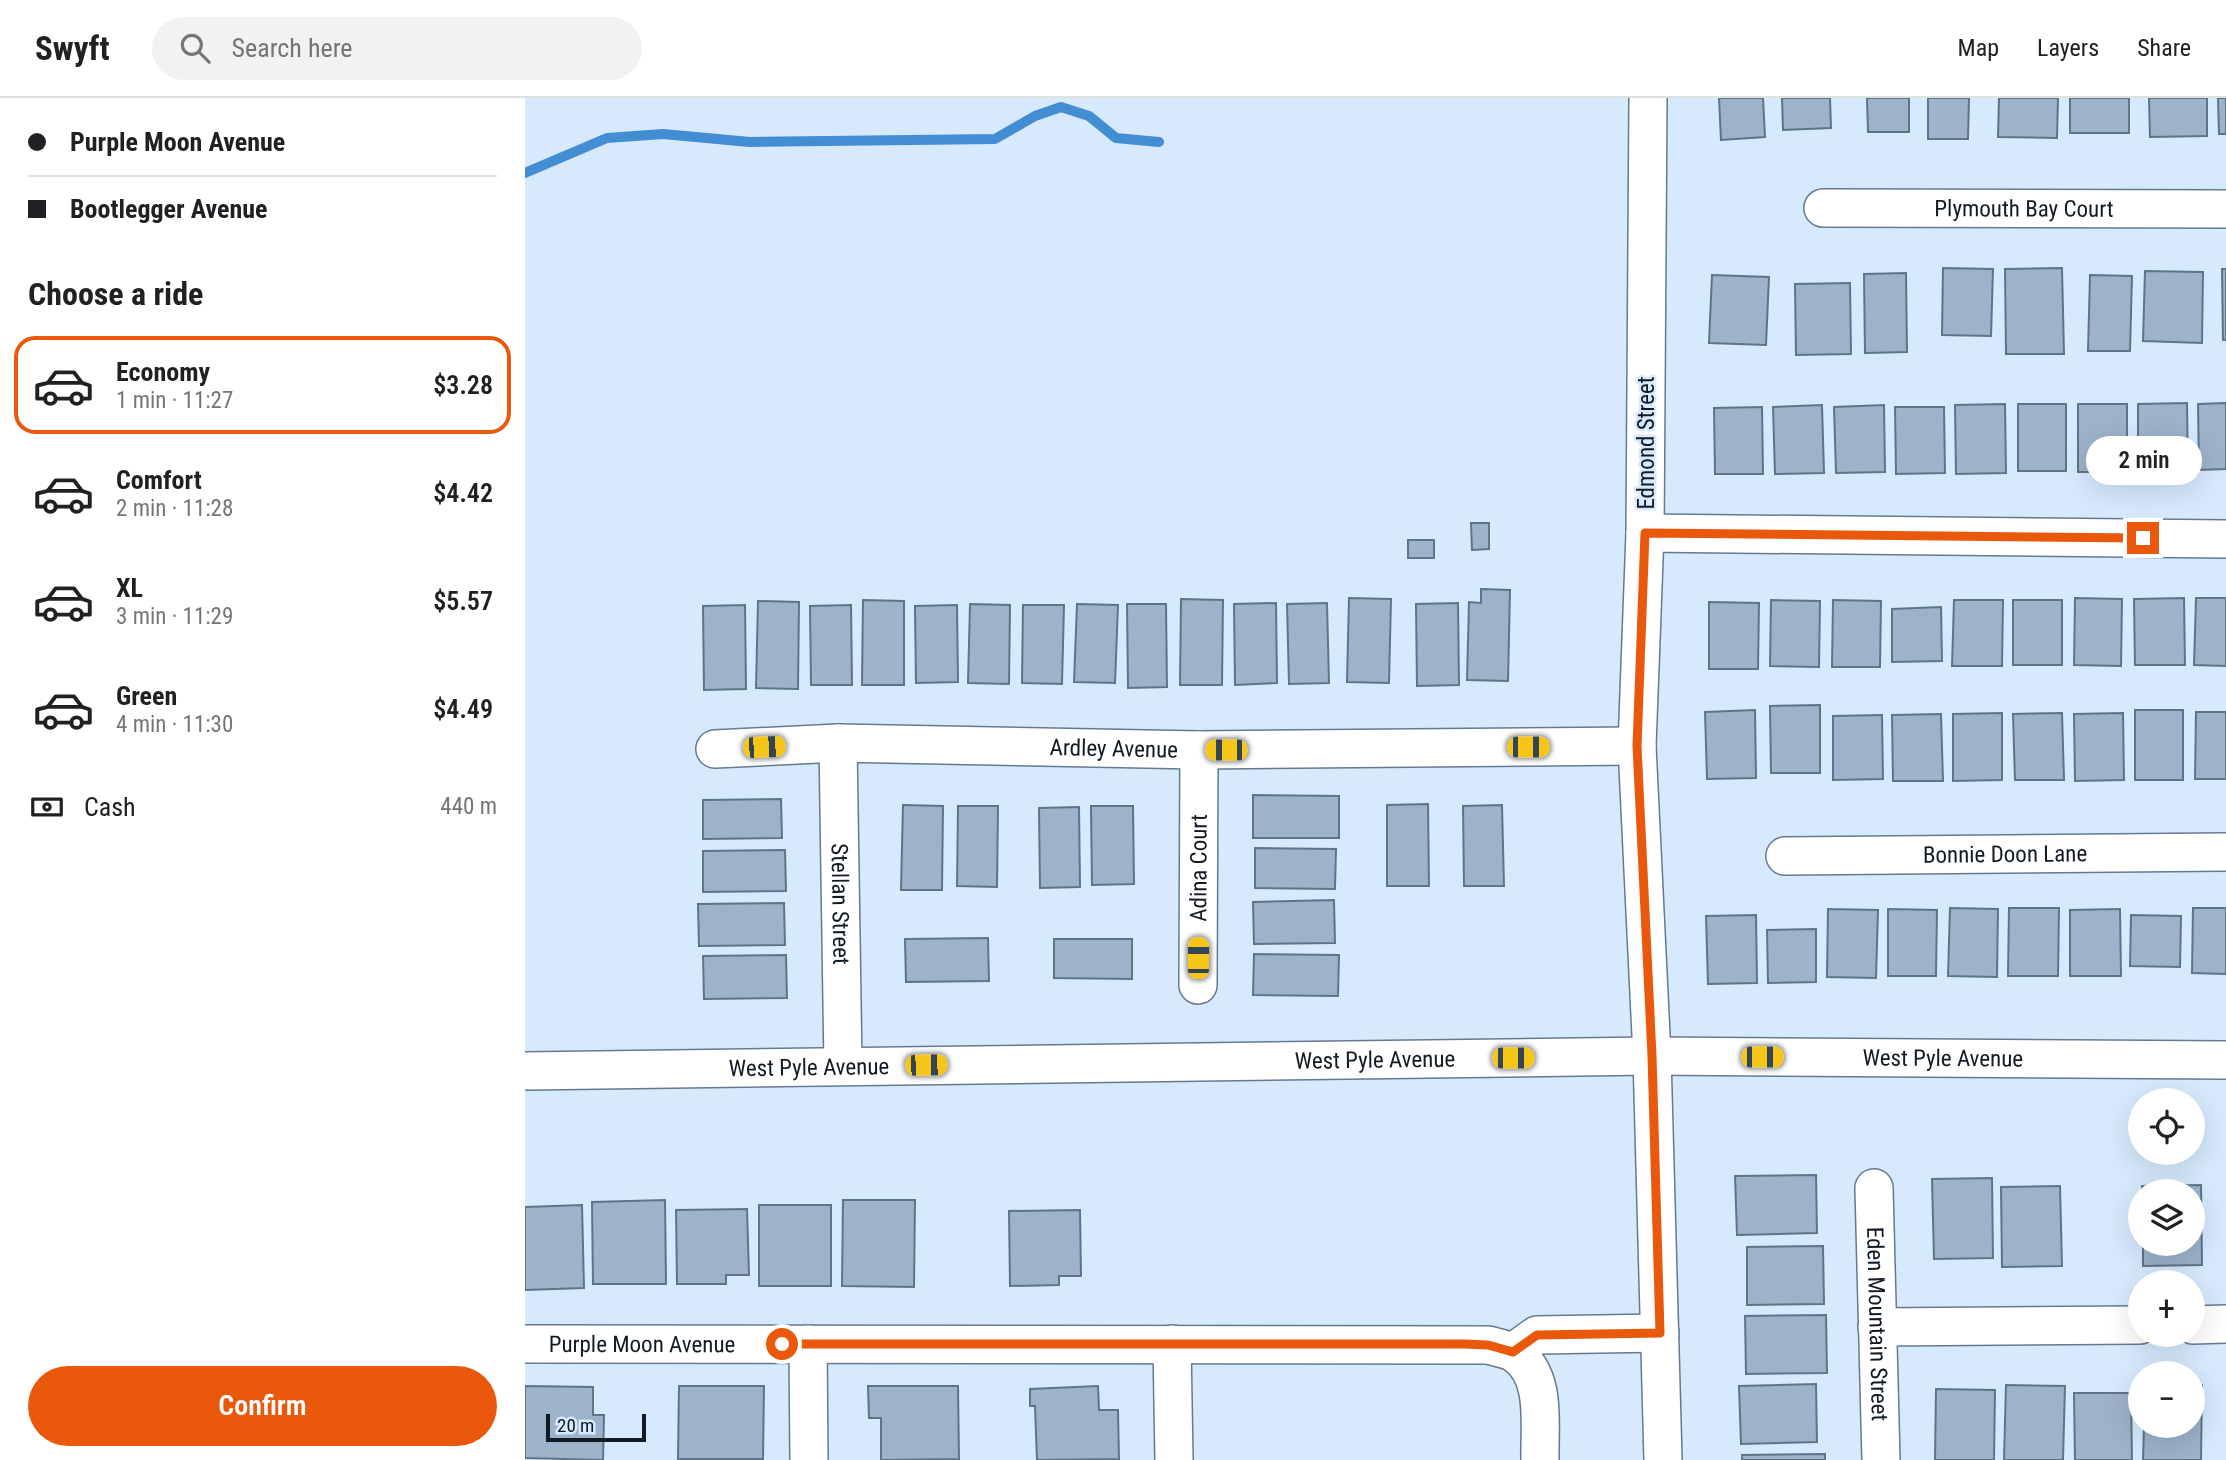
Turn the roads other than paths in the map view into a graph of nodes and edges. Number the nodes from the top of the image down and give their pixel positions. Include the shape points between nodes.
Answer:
1 (1648, 98) edge
2 (1823, 208) dead end
3 (2226, 209) edge
4 (1645, 533) junction
5 (2226, 539) edge
6 (838, 743) junction
7 (1637, 746) junction
8 (715, 749) dead end
9 (1199, 750) junction
10 (2226, 852) edge
11 (1785, 856) dead end
12 (1198, 985) dead end
13 (1652, 1056) junction
14 (2226, 1060) edge
15 (843, 1066) junction
16 (525, 1071) edge
17 (1874, 1188) dead end
18 (2226, 1324) edge
19 (2128, 1325) edge
20 (2205, 1325) edge
21 (1877, 1327) junction
22 (1660, 1333) junction
23 (525, 1344) edge
24 (808, 1344) junction
25 (1172, 1344) junction
26 (1513, 1352) junction
27 (810, 1460) edge
28 (1174, 1460) edge
29 (1540, 1460) edge
30 (1663, 1460) edge
31 (1881, 1460) edge

1 - 4 street, Edmond Street
2 - 3 street, Plymouth Bay Court
4 - 5 street
4 - 7 street, Edmond Street
6 - 8 street, Ardley Avenue
6 - 9 street, Ardley Avenue
6 - 15 street, Stellan Street
7 - 9 street, Ardley Avenue
7 - 13 street, Edmond Street
9 - 12 street, Adina Court
10 - 11 street, Bonnie Doon Lane
13 - 14 street, West Pyle Avenue
13 - 15 street, West Pyle Avenue
13 - 22 street, Edmond Street
15 - 16 street, West Pyle Avenue
17 - 21 street, Eden Mountain Street
18 - 20 street
19 - 21 street
21 - 31 street, Eden Mountain Street
22 - 26 street via 1537,1335
22 - 30 street, Edmond Street
23 - 24 street, Purple Moon Avenue
24 - 25 street, Purple Moon Avenue
24 - 27 street
25 - 26 street, Purple Moon Avenue via 1464,1344
25 - 28 street
26 - 29 street via 1533,1372

